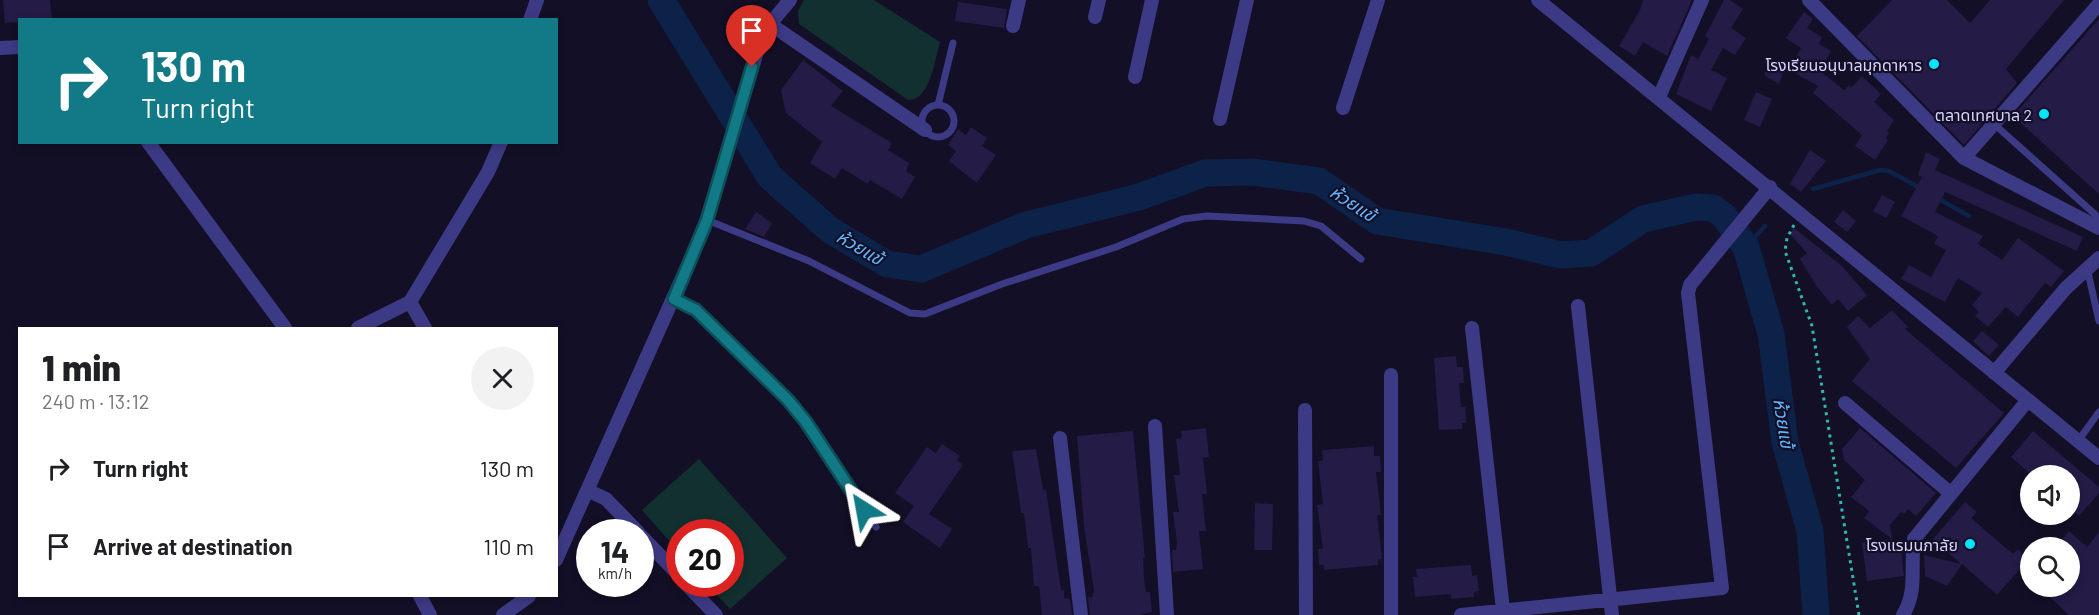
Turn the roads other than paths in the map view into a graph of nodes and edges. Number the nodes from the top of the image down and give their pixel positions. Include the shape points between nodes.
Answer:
1 (537, 0) edge
2 (790, 0) edge
3 (1019, 0) edge
4 (1099, 0) edge
5 (1152, 0) edge
6 (1247, 0) edge
7 (1378, 0) edge
8 (1538, 0) edge
9 (1702, 0) edge
10 (1809, 0) edge
11 (2099, 4) edge
12 (1095, 17) dead end
13 (531, 18) edge
14 (770, 24) junction
15 (1013, 26) dead end
16 (953, 43) dead end
17 (18, 47) edge
18 (0, 48) edge
19 (1135, 77) dead end
20 (1659, 97) junction
21 (938, 105) junction
22 (928, 108) junction
23 (1343, 108) dead end
24 (901, 113) junction
25 (1220, 119) dead end
26 (1994, 123) junction
27 (925, 130) junction
28 (148, 144) edge
29 (500, 144) edge
30 (1964, 158) junction
31 (1770, 186) junction
32 (2099, 218) edge
33 (707, 220) junction
34 (2099, 228) edge
35 (2099, 258) edge
36 (1361, 259) dead end
37 (2087, 268) junction
38 (674, 299) junction
39 (410, 302) junction
40 (1578, 306) dead end
41 (2099, 321) edge
42 (284, 327) edge
43 (360, 327) edge
44 (424, 327) edge
45 (1472, 328) dead end
46 (1994, 373) junction
47 (1391, 375) dead end
48 (2028, 400) junction
49 (1845, 403) dead end
50 (1305, 410) dead end
51 (2099, 412) edge
52 (1155, 426) dead end
53 (1060, 438) dead end
54 (2078, 441) junction
55 (2099, 458) edge
56 (589, 491) junction
57 (1949, 492) junction
58 (625, 519) edge
59 (876, 527) dead end
60 (654, 549) edge
61 (558, 554) edge
62 (666, 562) edge
63 (421, 597) edge
64 (529, 597) edge
65 (699, 597) edge
66 (1610, 598) junction
67 (1506, 612) edge
68 (430, 615) edge
69 (503, 615) edge
70 (716, 615) edge
71 (1081, 615) edge
72 (1167, 615) edge
73 (1306, 615) edge
74 (1391, 615) edge
75 (1461, 615) edge
76 (1612, 615) edge
77 (1903, 615) edge

1 - 13 street
2 - 14 street
3 - 15 street
4 - 12 street
5 - 19 street
6 - 25 street
7 - 23 street
8 - 20 street
9 - 20 street
10 - 30 street
11 - 26 street
14 - 24 street
14 - 33 street via 759,45
16 - 21 lane
17 - 18 street
20 - 31 street
21 - 22 lane
21 - 27 lane via 951,111 952,127 939,137
22 - 24 lane
22 - 27 lane via 922,116
24 - 27 street
26 - 30 street
26 - 32 lane
28 - 42 street
29 - 39 street via 488,172
30 - 34 street
31 - 46 street
31 - 66 street via 1697,276 1688,293 1722,588
33 - 36 lane via 809,261 910,313 925,314 1116,247 1183,219 1207,216 1304,221 1321,225
33 - 38 street
35 - 37 street
37 - 41 lane
37 - 46 street
38 - 56 street
38 - 59 lane via 696,310 788,400
39 - 43 street
39 - 44 street
40 - 66 street
45 - 67 street
46 - 48 street
47 - 74 street
48 - 54 street
48 - 57 street
49 - 57 street
50 - 73 street
51 - 54 lane
52 - 72 street
53 - 71 street
54 - 55 street
56 - 58 street via 606,499
56 - 61 street
57 - 77 street via 1914,539 1912,601
60 - 62 street
63 - 68 street
64 - 69 street
65 - 70 street
66 - 67 street
66 - 76 street
67 - 75 street

